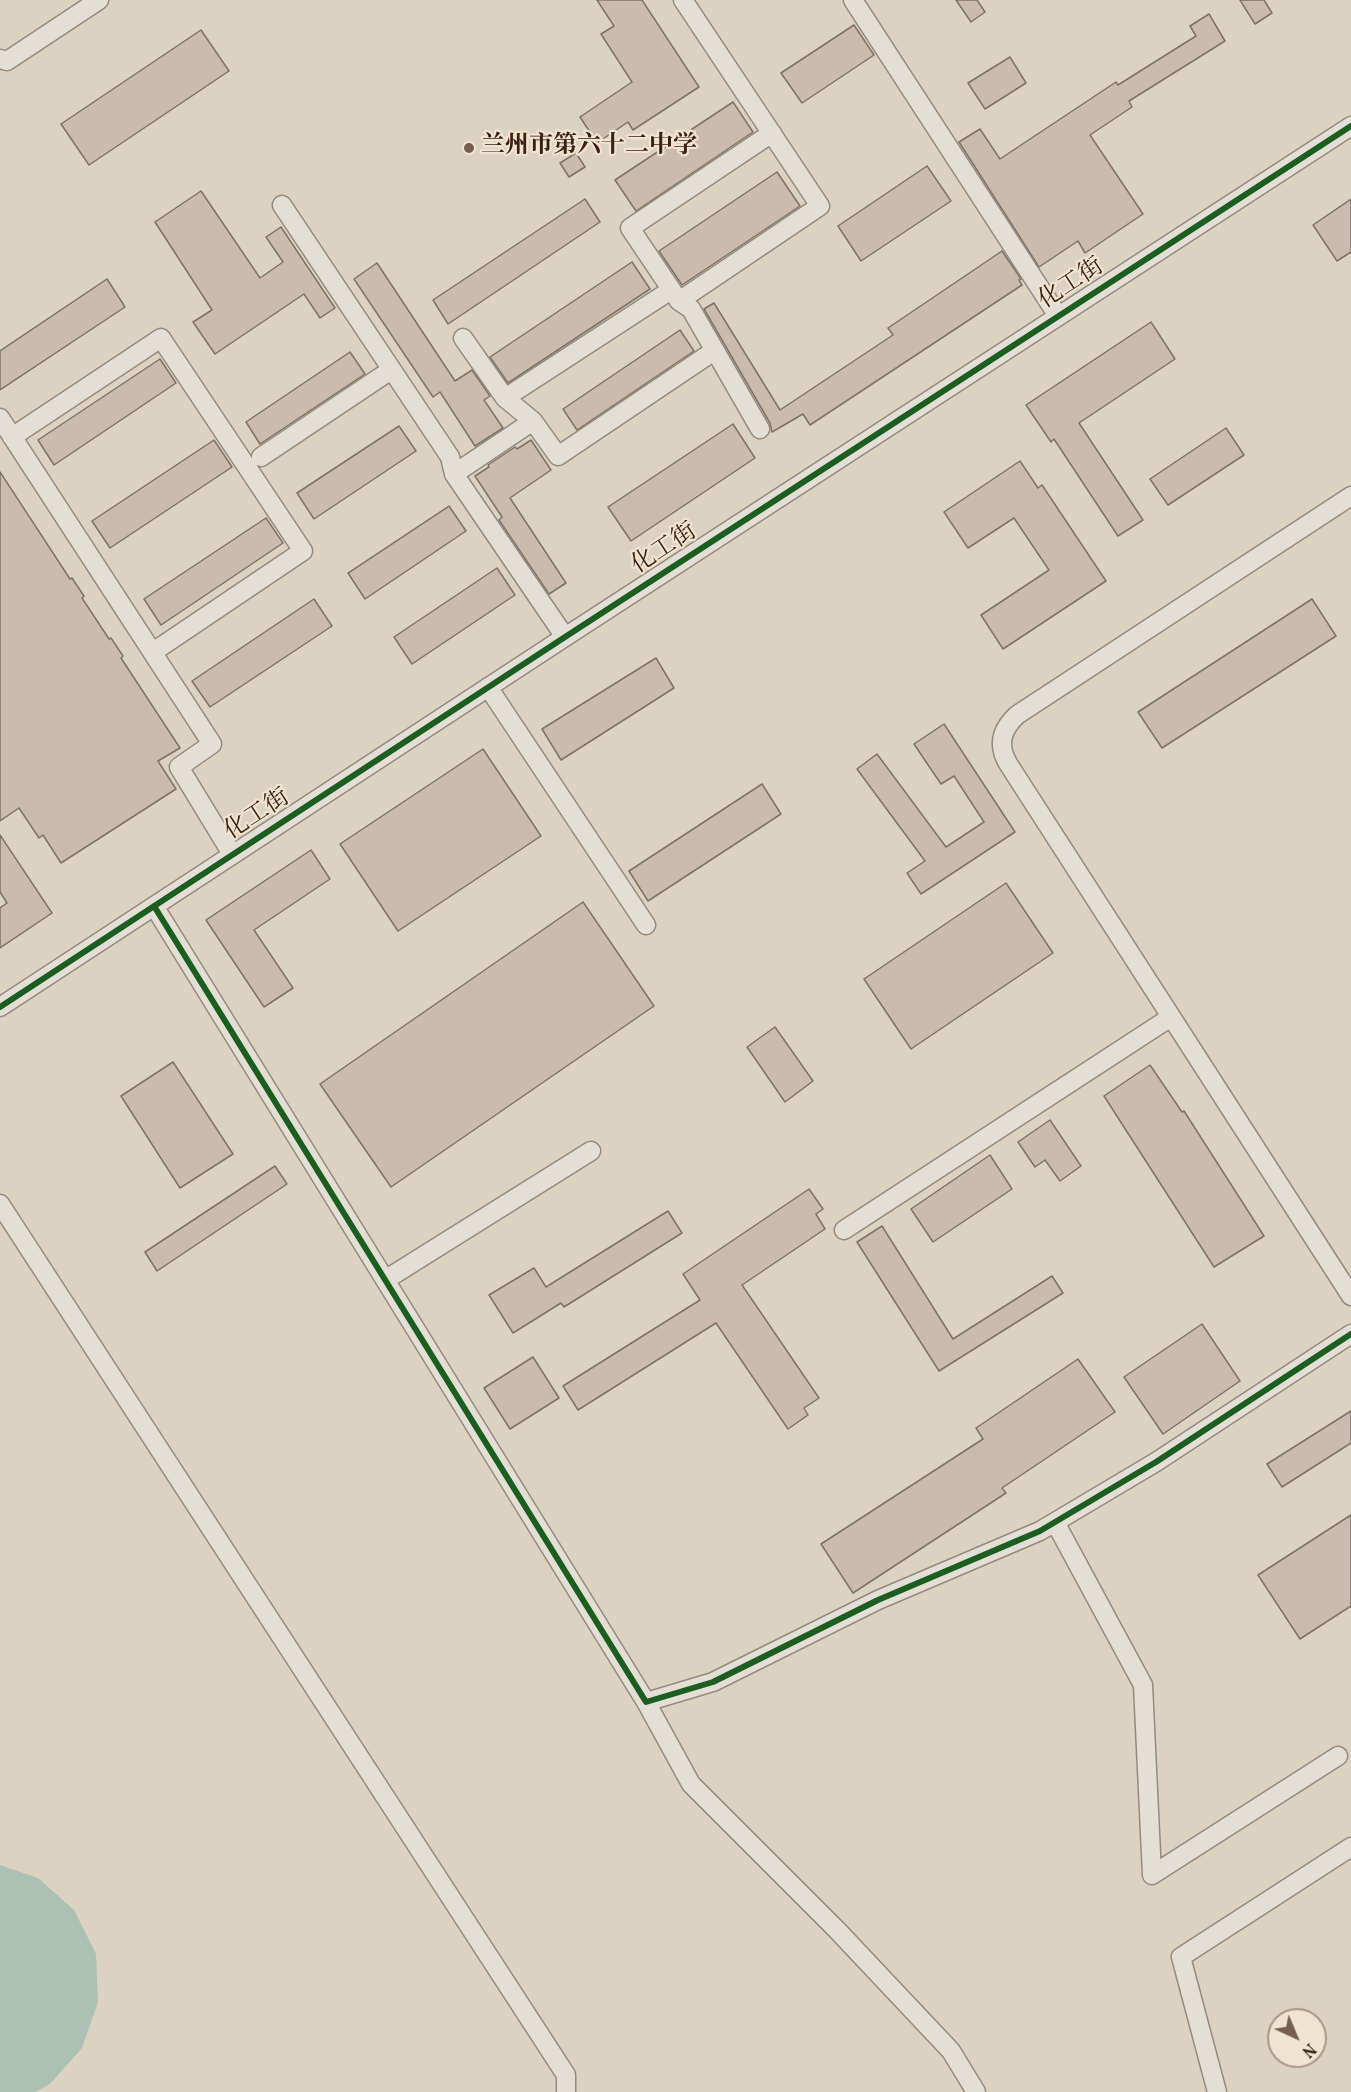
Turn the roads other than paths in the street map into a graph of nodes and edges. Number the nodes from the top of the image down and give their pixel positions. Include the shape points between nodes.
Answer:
1 (99, 0) edge
2 (682, 0) edge
3 (853, 0) edge
4 (0, 59) edge
5 (1351, 126) edge
6 (772, 133) junction
7 (282, 205) dead end
8 (675, 295) junction
9 (1058, 316) junction
10 (463, 338) dead end
11 (714, 351) junction
12 (391, 370) junction
13 (505, 398) junction
14 (0, 418) edge
15 (534, 421) junction
16 (760, 429) dead end
17 (12, 437) junction
18 (261, 457) dead end
19 (454, 474) junction
20 (1351, 496) edge
21 (565, 637) junction
22 (153, 652) junction
23 (488, 687) junction
24 (232, 855) junction
25 (154, 906) junction
26 (646, 925) dead end
27 (0, 1007) edge
28 (1171, 1017) junction
29 (591, 1151) dead end
30 (0, 1204) edge
31 (844, 1230) dead end
32 (385, 1280) junction
33 (1351, 1296) edge
34 (1351, 1334) edge
35 (1054, 1522) junction
36 (646, 1702) junction
37 (1338, 1756) dead end
38 (1351, 1847) edge
39 (566, 2092) edge
40 (976, 2092) edge
41 (1217, 2092) edge

1 - 4 street via 7,61
2 - 6 street
3 - 9 street
5 - 9 street, 化工街
6 - 8 street via 630,228
6 - 8 street via 820,206
7 - 12 street
8 - 11 street via 691,309
8 - 13 street
9 - 21 street, 化工街
10 - 13 street
11 - 15 street via 558,456
11 - 16 street
12 - 18 street
12 - 19 street via 450,457
13 - 15 street
14 - 17 street
15 - 19 street
17 - 22 street
17 - 22 street via 161,338 303,551
19 - 21 street
20 - 28 street via 1017,715 1003,733 1003,755
21 - 23 street, 化工街
22 - 24 street via 212,744 179,767
23 - 24 street, 化工街
23 - 26 street
24 - 25 street, 化工街
25 - 27 street, 化工街
25 - 32 street
28 - 31 street
28 - 33 street
29 - 32 street
30 - 39 street via 566,2074
32 - 36 street
34 - 35 street via 1156,1462
35 - 36 street via 878,1600 713,1682
35 - 37 street via 1143,1685 1152,1875
36 - 40 street via 691,1784 951,2051
38 - 41 street via 1181,1958

